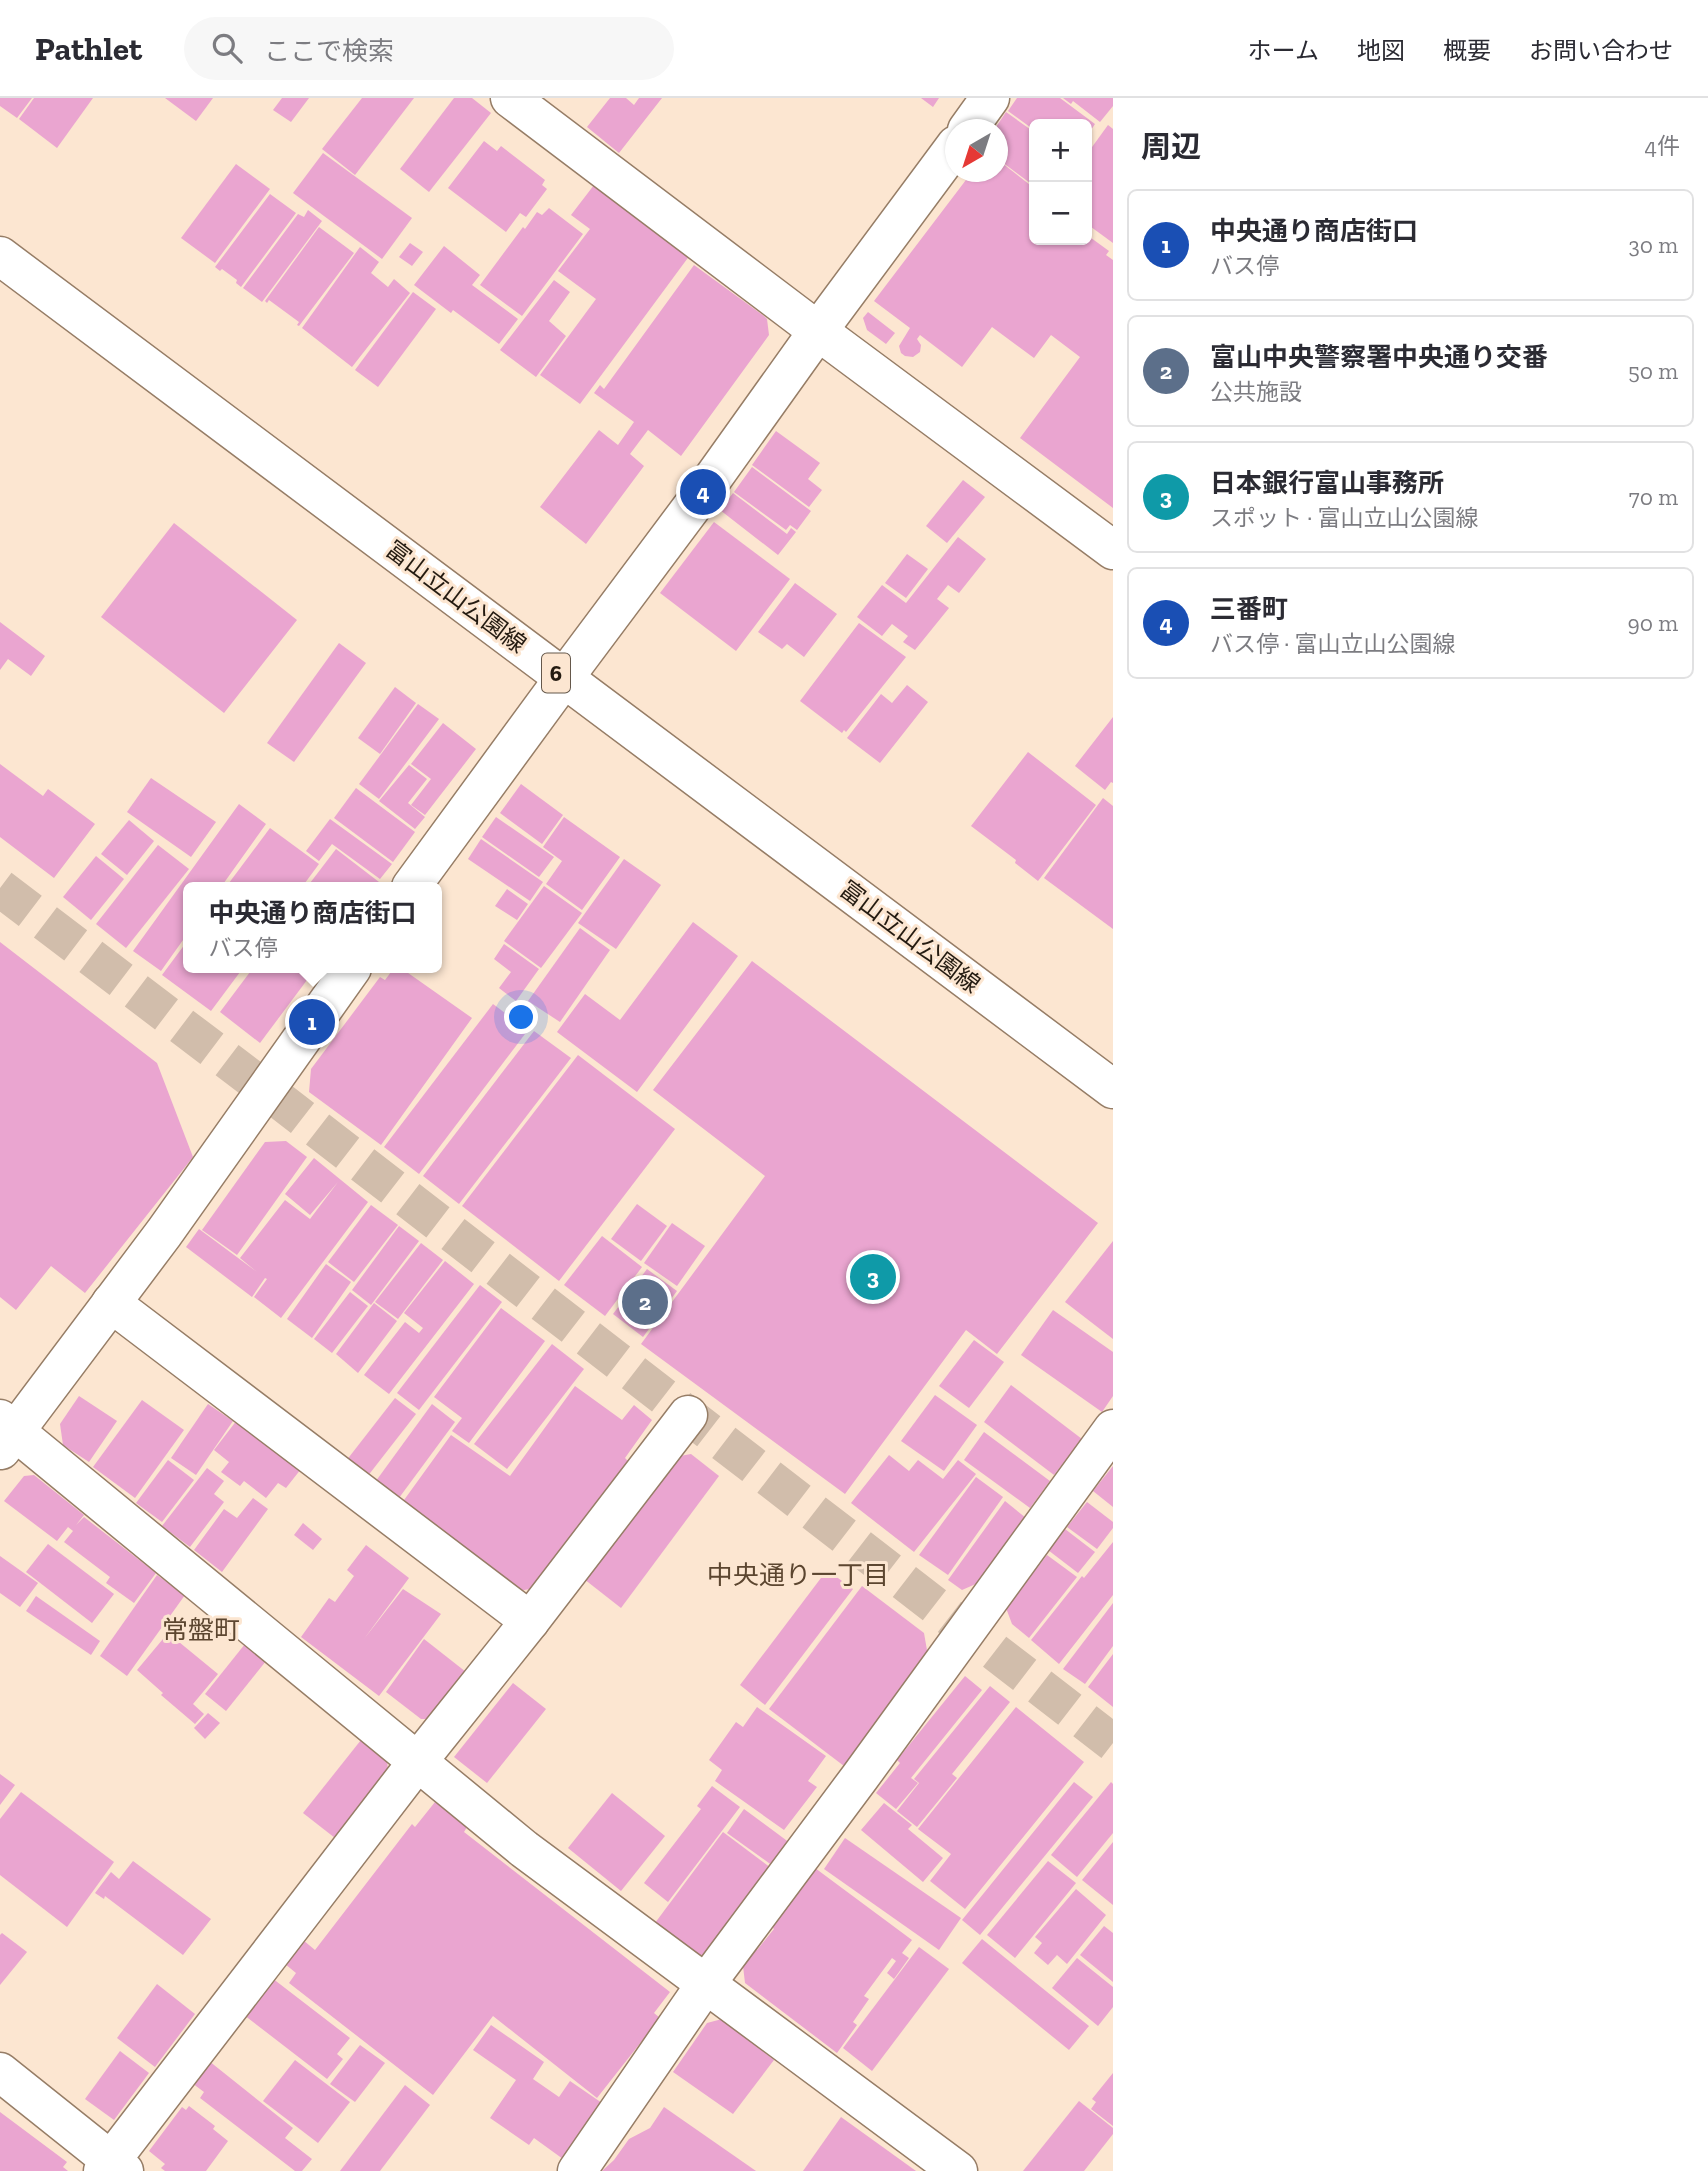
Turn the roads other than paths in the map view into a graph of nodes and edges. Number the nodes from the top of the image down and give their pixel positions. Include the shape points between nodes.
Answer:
1 (510, 98) edge
2 (990, 98) edge
3 (975, 119) edge
4 (945, 160) edge
5 (0, 256) edge
6 (818, 331) junction
7 (1113, 550) edge
8 (564, 678) junction
9 (415, 882) edge
10 (348, 973) edge
11 (1113, 1089) edge
12 (111, 1303) junction
13 (688, 1415) dead end
14 (1113, 1429) edge
15 (5, 1434) edge
16 (530, 1621) junction
17 (418, 1761) junction
18 (705, 1985) junction
19 (0, 2072) edge
20 (112, 2168) edge
21 (577, 2171) edge
22 (958, 2171) edge

1 - 6 street
2 - 3 street
4 - 6 street
5 - 8 street, 富山立山公園線 / 6
6 - 7 street
6 - 8 street
8 - 9 street
8 - 11 street, 富山立山公園線 / 6
10 - 12 street
12 - 15 street
12 - 16 street
13 - 16 street
14 - 18 street
15 - 17 street
16 - 17 street
17 - 18 street via 524,1849
17 - 20 street
18 - 21 street
18 - 22 street
19 - 20 street

